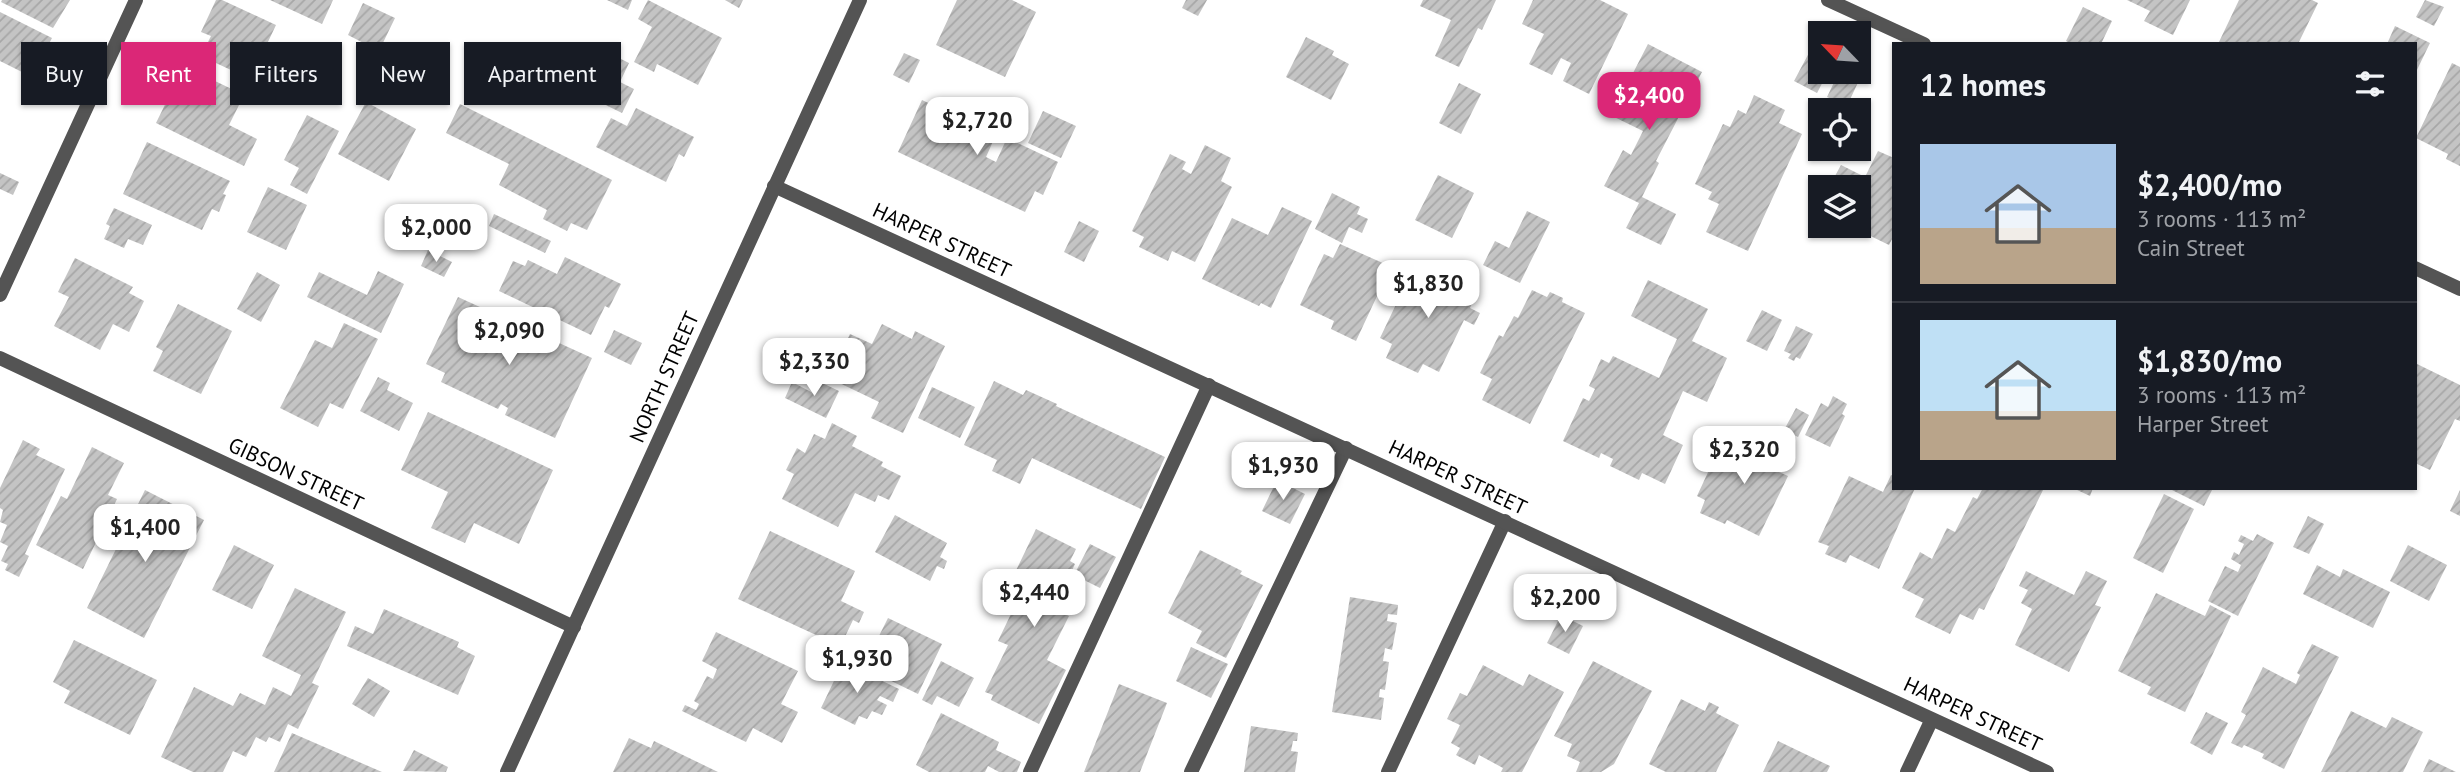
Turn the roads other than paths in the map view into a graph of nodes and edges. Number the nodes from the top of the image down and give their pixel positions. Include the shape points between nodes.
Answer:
1 (136, 0) edge
2 (860, 0) edge
3 (1829, 0) edge
4 (1920, 42) edge
5 (774, 186) junction
6 (2417, 269) edge
7 (2460, 289) edge
8 (0, 295) edge
9 (0, 358) edge
10 (1209, 385) junction
11 (1346, 448) junction
12 (1504, 522) junction
13 (574, 627) junction
14 (1932, 719) junction
15 (508, 772) edge
16 (1030, 772) edge
17 (1191, 772) edge
18 (1388, 772) edge
19 (1907, 772) edge
20 (2047, 772) edge

1 - 8 street
2 - 5 street, NORTH STREET
3 - 4 street
5 - 10 street, HARPER STREET
5 - 13 street, NORTH STREET
6 - 7 street
9 - 13 street, GIBSON STREET
10 - 11 street, HARPER STREET
10 - 16 street
11 - 12 street, HARPER STREET
11 - 17 street
12 - 14 street, HARPER STREET
12 - 18 street
13 - 15 street, NORTH STREET
14 - 19 street
14 - 20 street, HARPER STREET

